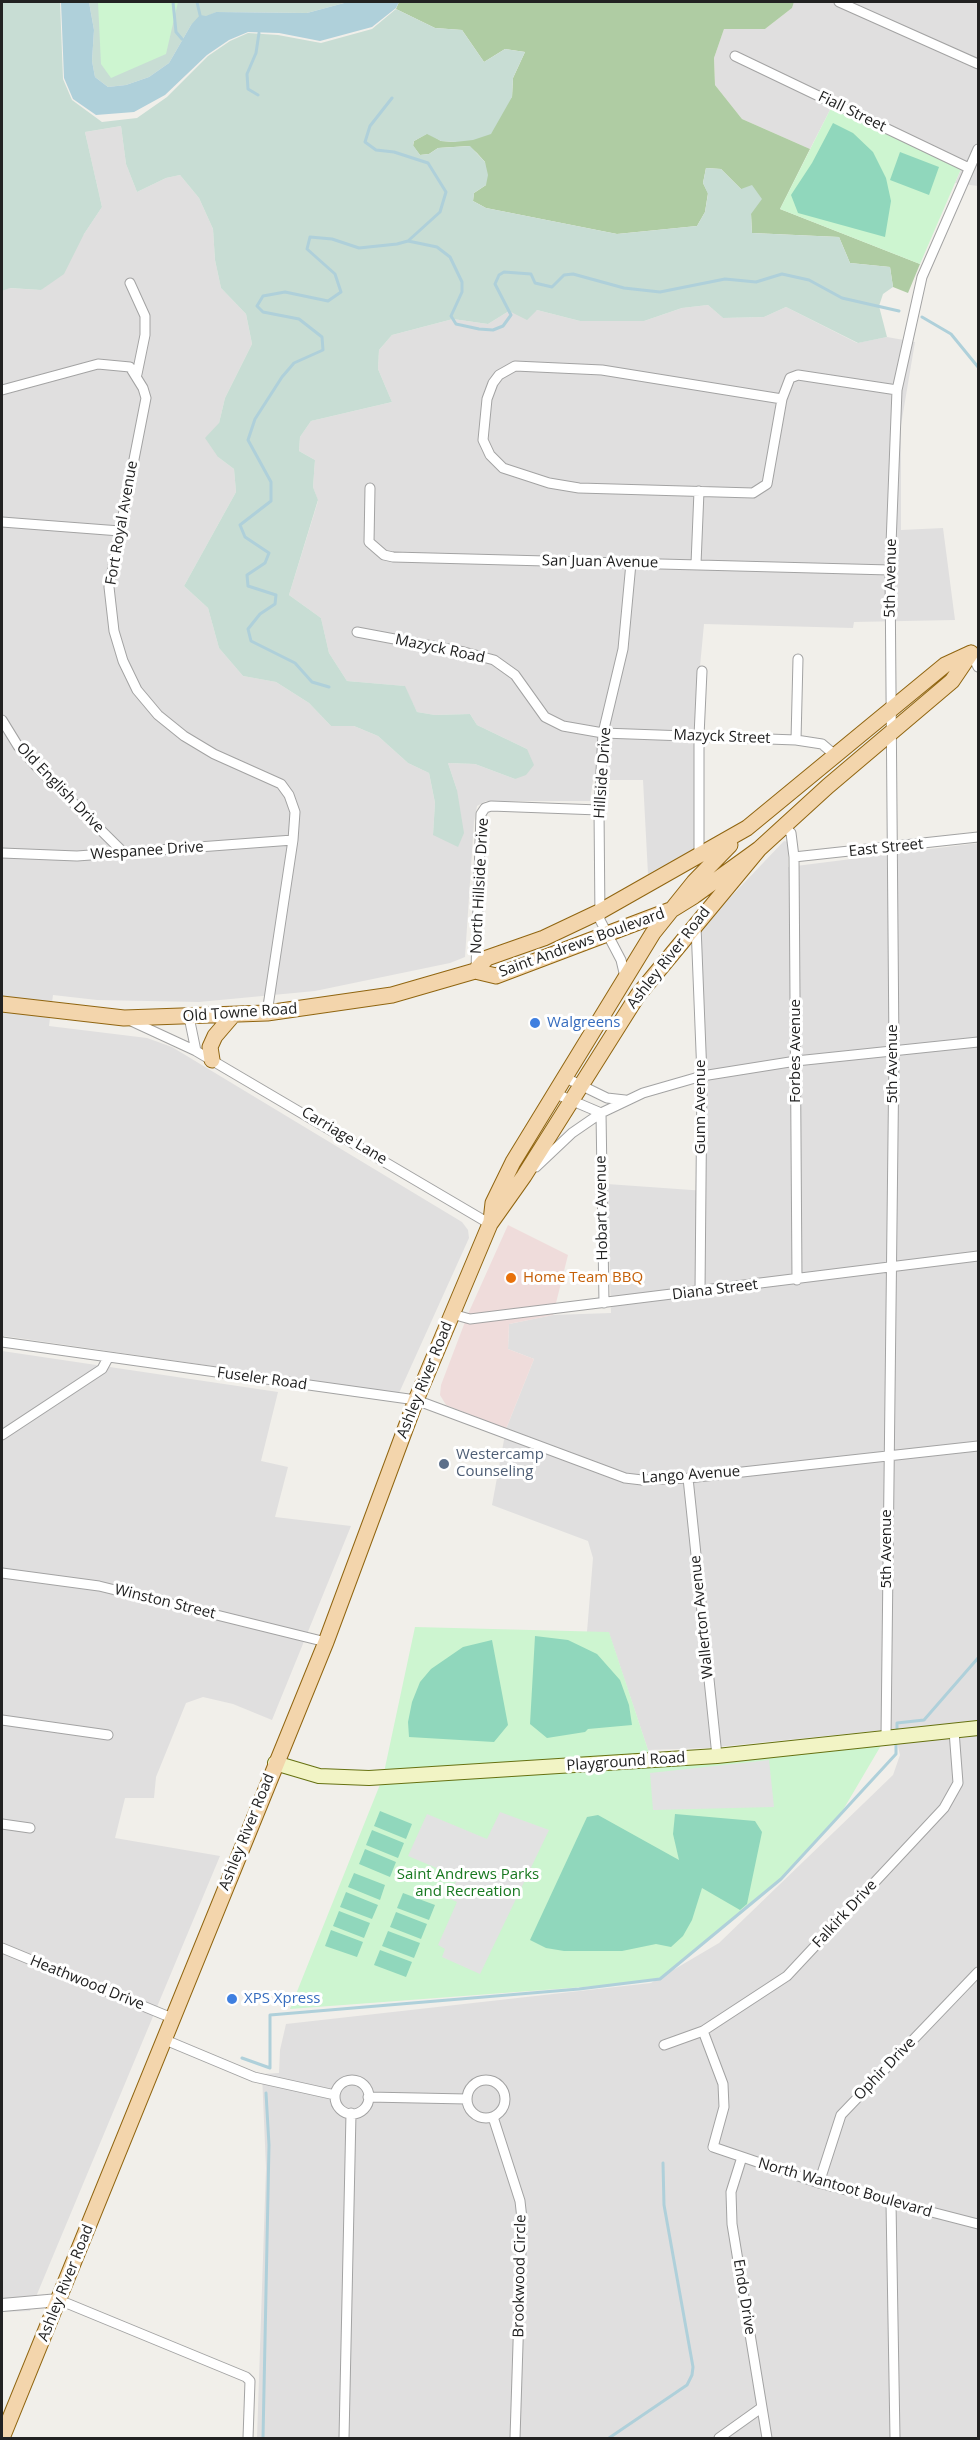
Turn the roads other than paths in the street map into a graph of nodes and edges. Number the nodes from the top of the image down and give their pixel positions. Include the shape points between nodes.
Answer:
1 (839, 2) edge
2 (735, 56) dead end
3 (978, 64) edge
4 (978, 149) edge
5 (969, 168) junction
6 (130, 283) dead end
7 (137, 374) junction
8 (2, 390) edge
9 (897, 390) junction
10 (782, 399) junction
11 (370, 488) dead end
12 (699, 491) junction
13 (2, 522) edge
14 (120, 531) junction
15 (631, 562) junction
16 (696, 564) junction
17 (890, 570) junction
18 (357, 632) dead end
19 (975, 649) edge
20 (798, 660) dead end
21 (978, 667) edge
22 (702, 671) dead end
23 (891, 708) junction
24 (2, 720) edge
25 (891, 731) junction
26 (603, 733) junction
27 (699, 736) junction
28 (796, 740) junction
29 (836, 756) junction
30 (599, 810) junction
31 (784, 826) junction
32 (747, 828) junction
33 (978, 837) edge
34 (292, 840) junction
35 (893, 848) junction
36 (759, 849) junction
37 (2, 853) edge
38 (124, 853) junction
39 (699, 857) junction
40 (794, 857) junction
41 (673, 909) junction
42 (599, 912) junction
43 (696, 923) junction
44 (606, 934) junction
45 (476, 971) junction
46 (626, 980) junction
47 (2, 1004) edge
48 (267, 1013) junction
49 (233, 1015) junction
50 (189, 1017) junction
51 (124, 1018) junction
52 (978, 1042) edge
53 (196, 1050) junction
54 (894, 1051) junction
55 (213, 1060) junction
56 (796, 1062) junction
57 (702, 1076) junction
58 (564, 1077) junction
59 (579, 1085) junction
60 (554, 1093) junction
61 (570, 1100) junction
62 (625, 1100) junction
63 (601, 1113) junction
64 (490, 1224) junction
65 (978, 1256) edge
66 (892, 1268) junction
67 (797, 1280) junction
68 (700, 1291) junction
69 (604, 1303) junction
70 (452, 1314) junction
71 (2, 1342) edge
72 (108, 1358) junction
73 (416, 1400) junction
74 (2, 1435) edge
75 (978, 1446) edge
76 (887, 1456) junction
77 (688, 1478) junction
78 (2, 1573) edge
79 (326, 1642) junction
80 (2, 1720) edge
81 (978, 1728) edge
82 (954, 1731) junction
83 (108, 1735) dead end
84 (886, 1737) junction
85 (717, 1756) junction
86 (275, 1763) junction
87 (2, 1824) edge
88 (30, 1828) dead end
89 (2, 1948) edge
90 (978, 1972) edge
91 (172, 2018) junction
92 (703, 2031) junction
93 (163, 2039) junction
94 (664, 2044) dead end
95 (335, 2095) junction
96 (369, 2097) junction
97 (467, 2099) junction
98 (351, 2113) junction
99 (493, 2117) junction
100 (742, 2157) junction
101 (819, 2183) junction
102 (891, 2203) junction
103 (978, 2224) edge
104 (59, 2300) junction
105 (2, 2305) edge
106 (761, 2408) junction
107 (2, 2439) edge
108 (248, 2439) edge
109 (344, 2439) edge
110 (515, 2439) edge
111 (719, 2439) edge
112 (767, 2439) edge
113 (895, 2439) edge

1 - 3 street
2 - 5 street, Fiall Street
4 - 5 street, 5th Avenue
5 - 9 street, 5th Avenue via 922,276
6 - 7 street via 145,316
7 - 8 street via 129,367 98,364
7 - 14 street, Fort Royal Avenue via 146,398
9 - 10 street via 798,375 790,378
9 - 17 street, 5th Avenue
10 - 12 street via 767,484 753,493
10 - 12 street via 602,370 515,366 493,383 483,440 503,468 579,488
11 - 15 street, San Juan Avenue via 369,542 384,555
12 - 16 street
13 - 14 street
14 - 34 street, Fort Royal Avenue via 109,587 110,610 123,661 137,690 158,715 184,736 281,784 295,812
15 - 16 street, San Juan Avenue
15 - 26 street, Hillside Drive via 623,649
16 - 17 street, San Juan Avenue
17 - 23 street, 5th Avenue
18 - 26 street, Mazyck Road via 494,660 515,675 545,717 563,726
19 - 21 street
19 - 23 main road, Saint Andrews Boulevard via 945,665
19 - 25 main road, Saint Andrews Boulevard via 952,681
20 - 28 street
22 - 27 street
23 - 25 street, 5th Avenue
23 - 29 main road, Saint Andrews Boulevard
24 - 38 street, Old English Drive via 37,767
25 - 31 main road, Saint Andrews Boulevard
25 - 35 street, 5th Avenue
26 - 27 street, Mazyck Street
26 - 30 street, Hillside Drive
27 - 28 street, Mazyck Street
27 - 39 street
28 - 29 street, Mazyck Street via 822,744
29 - 32 main road, Saint Andrews Boulevard
30 - 42 street, Hillside Drive
30 - 45 street, North Hillside Drive via 485,808
31 - 36 main road, Saint Andrews Boulevard
31 - 40 street, Forbes Avenue via 793,838
32 - 39 main road, Saint Andrews Boulevard
32 - 41 main road, Ashley River Road
33 - 35 street, East Street
34 - 38 street, Wespanee Drive
34 - 48 street, Fort Royal Avenue
35 - 40 street, East Street
35 - 54 street, 5th Avenue
36 - 41 main road, Saint Andrews Boulevard
36 - 43 main road, Ashley River Road
37 - 38 street, Wespanee Drive
39 - 42 main road, Saint Andrews Boulevard
40 - 56 street, Forbes Avenue
41 - 44 main road, Saint Andrews Boulevard
41 - 46 main road, Ashley River Road via 653,933
42 - 44 street, Hillside Drive
42 - 45 main road, Saint Andrews Boulevard via 544,938 487,958
43 - 57 street, Gunn Avenue
43 - 59 main road, Ashley River Road via 638,995
44 - 45 main road, Saint Andrews Boulevard via 496,976
44 - 46 street, Hillside Drive via 621,960
45 - 48 main road, Old Towne Road via 392,995
46 - 58 main road, Ashley River Road
47 - 51 main road, Old Towne Road
48 - 49 main road, Old Towne Road
49 - 50 main road, Old Towne Road
49 - 55 main road via 210,1047
50 - 51 main road, Old Towne Road
50 - 53 street
51 - 53 street, Carriage Lane
52 - 54 street
53 - 55 street, Carriage Lane
54 - 56 street
54 - 66 street, 5th Avenue
55 - 64 street, Carriage Lane
56 - 57 street
56 - 67 street, Forbes Avenue
57 - 62 street
57 - 68 street, Gunn Avenue
58 - 59 street
58 - 60 main road, Ashley River Road
59 - 61 main road, Ashley River Road
59 - 62 street via 608,1098
60 - 61 street
60 - 64 main road, Ashley River Road via 513,1162 493,1203
61 - 63 street
61 - 64 main road, Ashley River Road
62 - 63 street
63 - 64 street via 541,1161
63 - 69 street, Hobart Avenue
64 - 70 main road, Ashley River Road
65 - 66 street, Diana Street
66 - 67 street, Diana Street
66 - 76 street, 5th Avenue
67 - 68 street, Diana Street
68 - 69 street, Diana Street
69 - 70 street, Diana Street via 470,1319
70 - 73 main road, Ashley River Road
71 - 72 street, Fuseler Road
72 - 73 street, Fuseler Road
72 - 74 street via 102,1369
73 - 77 street, Lango Avenue via 625,1478
73 - 79 main road, Ashley River Road
75 - 76 street, Lango Avenue
76 - 77 street, Lango Avenue
76 - 84 street, 5th Avenue
77 - 85 street, Wallerton Avenue
78 - 79 street, Winston Street via 99,1586
79 - 86 main road, Ashley River Road
80 - 83 street
81 - 82 main road, Playground Road
82 - 84 main road, Playground Road
82 - 92 street, Falkirk Drive via 958,1783 945,1808 787,1976
84 - 85 main road, Playground Road
85 - 86 main road, Playground Road via 369,1778 319,1776
86 - 91 main road, Ashley River Road
87 - 88 street
89 - 91 street, Heathwood Drive
90 - 101 street, Ophir Drive via 841,2115
91 - 93 main road, Ashley River Road
92 - 94 street, Falkirk Drive
92 - 100 street, North Wantoot Boulevard via 723,2084 724,2107 713,2148
93 - 95 street via 254,2077
93 - 104 main road, Ashley River Road
95 - 96 street via 340,2085 350,2080 365,2086
95 - 98 street via 338,2106
96 - 97 street
96 - 98 street via 361,2110
97 - 99 street via 475,2115
97 - 99 street via 476,2082 495,2082 505,2097 502,2109
98 - 109 street
99 - 110 street, Brookwood Circle via 522,2219
100 - 101 street, North Wantoot Boulevard
100 - 106 street, Endo Drive via 730,2203
101 - 102 street, North Wantoot Boulevard
102 - 103 street, North Wantoot Boulevard
102 - 113 street
104 - 105 street
104 - 107 main road, Ashley River Road
104 - 108 street via 246,2377 250,2381
106 - 111 street
106 - 112 street, Endo Drive

